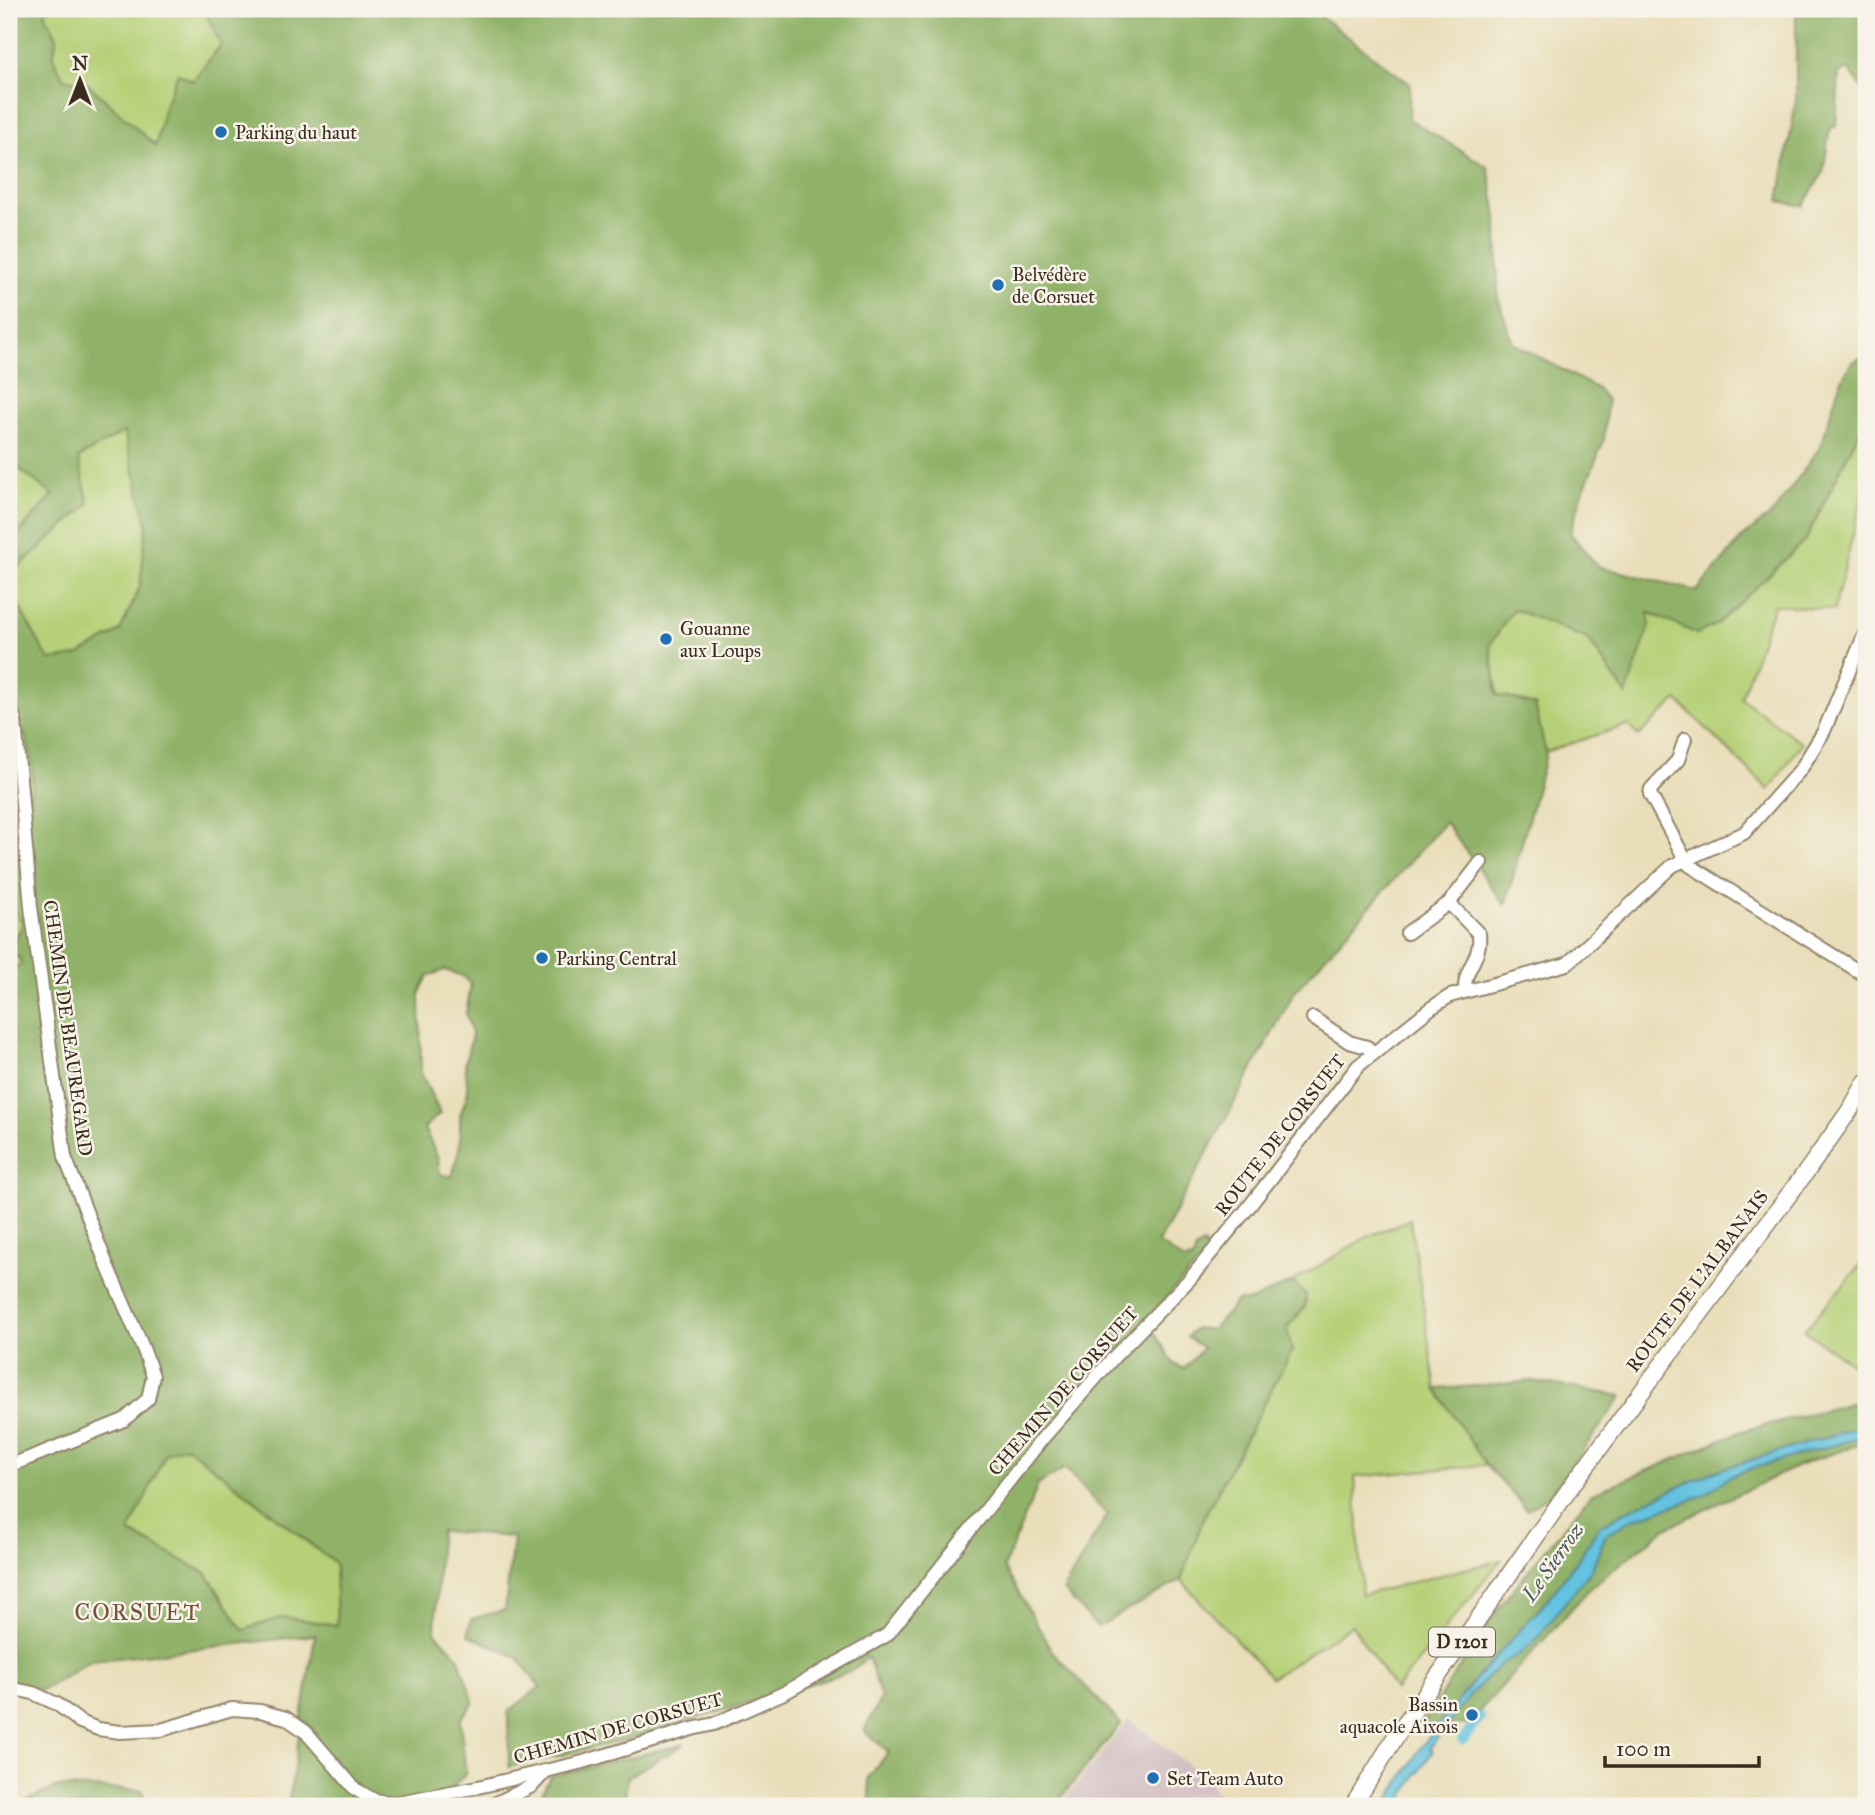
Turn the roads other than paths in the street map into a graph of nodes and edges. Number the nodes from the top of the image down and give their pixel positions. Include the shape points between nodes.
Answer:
1 (1866, 631) edge
2 (9, 701) edge
3 (1685, 740) dead end
4 (1481, 862) dead end
5 (1687, 862) junction
6 (1449, 903) junction
7 (1407, 933) dead end
8 (1866, 976) edge
9 (1465, 990) junction
10 (1313, 1018) dead end
11 (1373, 1052) junction
12 (1866, 1082) edge
13 (1866, 1091) edge
14 (1852, 1107) junction
15 (1189, 1280) joint
16 (9, 1466) edge
17 (1575, 1481) junction
18 (9, 1690) edge
19 (546, 1771) junction
20 (490, 1806) edge
21 (1343, 1806) edge
22 (1353, 1806) edge

1 - 5 street, ROUTE DE CORSUET via 1824,731 1801,768 1744,832
2 - 16 street, CHEMIN DE BEAUREGARD via 15,721 32,907 65,1157 152,1376 148,1399 124,1420
3 - 5 street via 1678,760 1650,794
4 - 6 street
5 - 8 street
5 - 9 street, ROUTE DE CORSUET via 1672,866 1648,885 1567,964
6 - 7 street
6 - 9 street via 1479,934 1478,953 1465,976
9 - 11 street, ROUTE DE CORSUET via 1431,1008
10 - 11 street
11 - 15 street, ROUTE DE CORSUET
12 - 14 main road, ROUTE DE L'ALBANAIS
13 - 14 main road, ROUTE DE L'ALBANAIS
14 - 17 main road, ROUTE DE L'ALBANAIS / D 1201
15 - 19 street, CHEMIN DE CORSUET via 1043,1438 887,1635 786,1692 713,1724
17 - 21 main road, D 1201 via 1529,1535
17 - 22 main road, D 1201 via 1396,1736
18 - 19 street, CHEMIN DE CORSUET via 33,1693 80,1722 120,1732 160,1730 232,1709 286,1718 306,1732 355,1789 374,1800 393,1803
19 - 20 street via 532,1786

